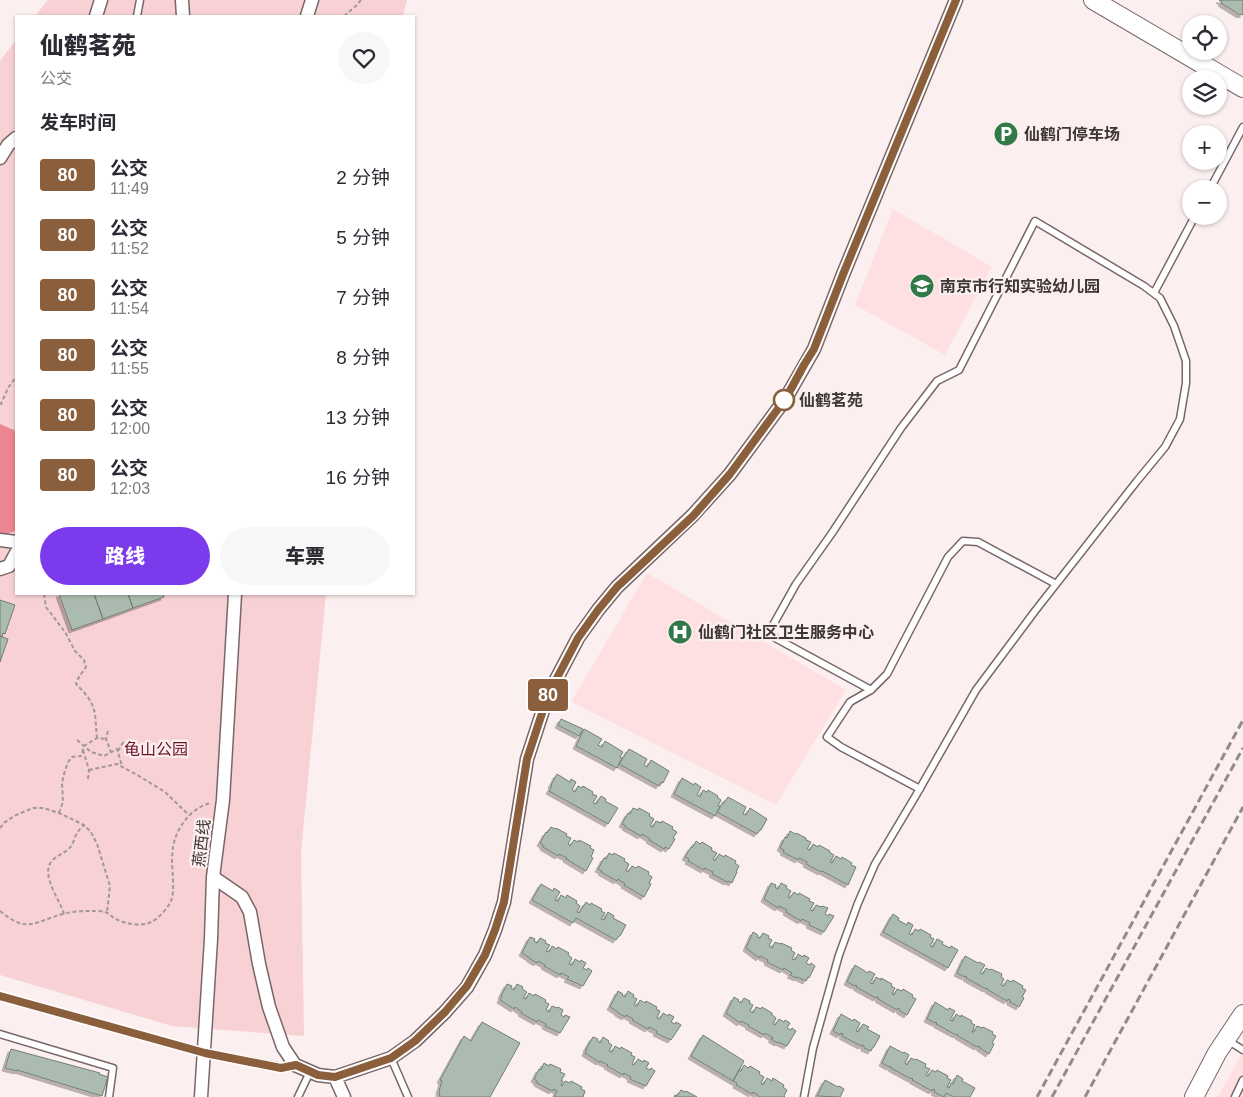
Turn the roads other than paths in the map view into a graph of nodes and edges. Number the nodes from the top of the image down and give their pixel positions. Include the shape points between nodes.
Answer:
1 (101, 0) edge
2 (140, 0) edge
3 (182, 0) edge
4 (312, 0) edge
5 (956, 0) edge
6 (1093, 0) edge
7 (96, 15) edge
8 (137, 15) edge
9 (183, 15) edge
10 (307, 15) edge
11 (1243, 88) edge
12 (1243, 126) edge
13 (15, 139) edge
14 (0, 158) edge
15 (1215, 180) edge
16 (1190, 225) edge
17 (1154, 293) junction
18 (0, 540) edge
19 (15, 542) edge
20 (15, 555) edge
21 (0, 569) edge
22 (1056, 584) junction
23 (235, 595) edge
24 (871, 690) junction
25 (920, 789) junction
26 (214, 877) junction
27 (0, 996) edge
28 (1243, 1014) edge
29 (0, 1034) edge
30 (1226, 1040) junction
31 (1243, 1050) edge
32 (205, 1053) junction
33 (391, 1058) junction
34 (296, 1065) junction
35 (310, 1072) junction
36 (335, 1077) junction
37 (1243, 1080) edge
38 (109, 1097) edge
39 (201, 1097) edge
40 (298, 1097) edge
41 (344, 1097) edge
42 (408, 1097) edge
43 (804, 1097) edge
44 (1194, 1097) edge
45 (1235, 1097) edge

1 - 7 street
2 - 8 lane
3 - 9 street
4 - 10 street
5 - 33 street via 814,349 786,398 730,474 693,516 617,587 578,638 548,695 529,750 504,902 485,955 467,986 445,1012 415,1041
6 - 11 street
12 - 15 lane
13 - 14 street
16 - 17 lane
17 - 22 lane via 1160,298 1174,326 1186,360 1180,419 1165,447
17 - 24 lane via 1035,221 959,370 937,381 900,428 796,584 768,634
18 - 19 street
20 - 21 street via 8,566
22 - 24 lane via 978,542 963,541 948,557 887,674
22 - 25 lane via 976,690
23 - 26 street, 燕西线 via 223,800
24 - 25 lane via 850,702 827,737
25 - 43 lane via 875,864 858,903 813,1048
26 - 32 street, 燕西线
26 - 34 street via 242,898 250,912 269,1007 283,1047
27 - 32 lane
28 - 30 street
29 - 38 lane via 113,1068
30 - 31 lane
30 - 44 street
32 - 34 lane via 281,1068
32 - 39 street, 燕西线
33 - 36 street
33 - 42 lane
34 - 35 street
35 - 36 street
35 - 40 lane
36 - 41 street
37 - 45 lane

